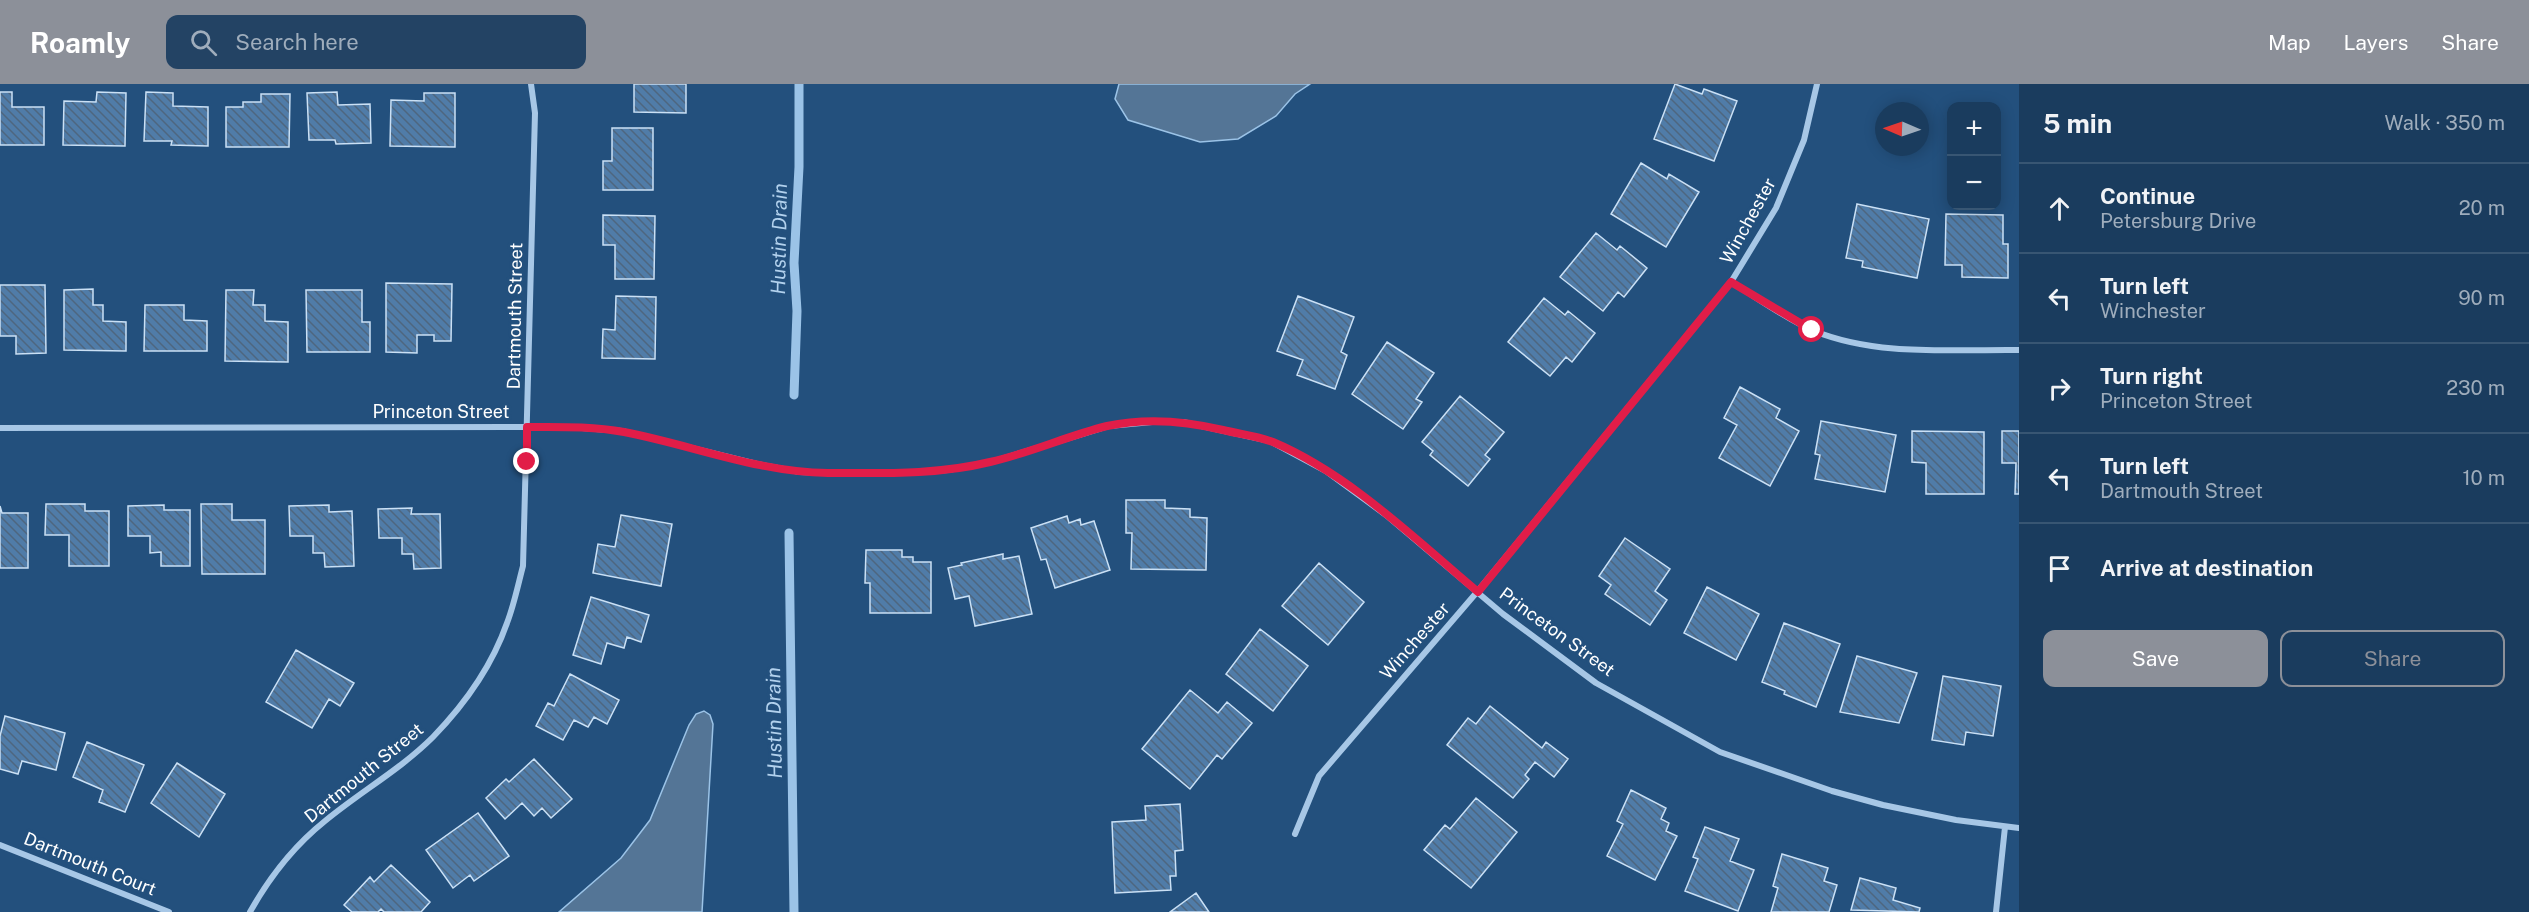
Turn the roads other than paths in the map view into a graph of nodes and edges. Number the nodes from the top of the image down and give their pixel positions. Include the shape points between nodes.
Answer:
1 (531, 84) edge
2 (1817, 84) edge
3 (1731, 282) junction
4 (2019, 350) edge
5 (527, 427) junction
6 (0, 428) edge
7 (1478, 592) junction
8 (2005, 827) junction
9 (2019, 828) edge
10 (1295, 834) dead end
11 (0, 845) edge
12 (169, 912) edge
13 (250, 912) edge
14 (1996, 912) edge

1 - 5 street, Dartmouth Street via 535,114
2 - 3 street, Winchester via 1804,140 1776,208
3 - 4 street via 1812,330 1850,343 1892,349
3 - 7 street, Winchester
5 - 6 street, Princeton Street
5 - 7 street, Princeton Street via 622,431 800,472 890,473 948,470 991,462 1108,426 1183,422 1212,427 1270,441 1326,471
5 - 13 street, Dartmouth Street via 523,566 507,624 484,672 432,738 324,822 293,852
7 - 8 street, Princeton Street via 1596,683 1720,752 1883,805
7 - 10 street, Winchester via 1319,776
8 - 9 street, Princeton Street
8 - 14 street
11 - 12 street, Dartmouth Court

